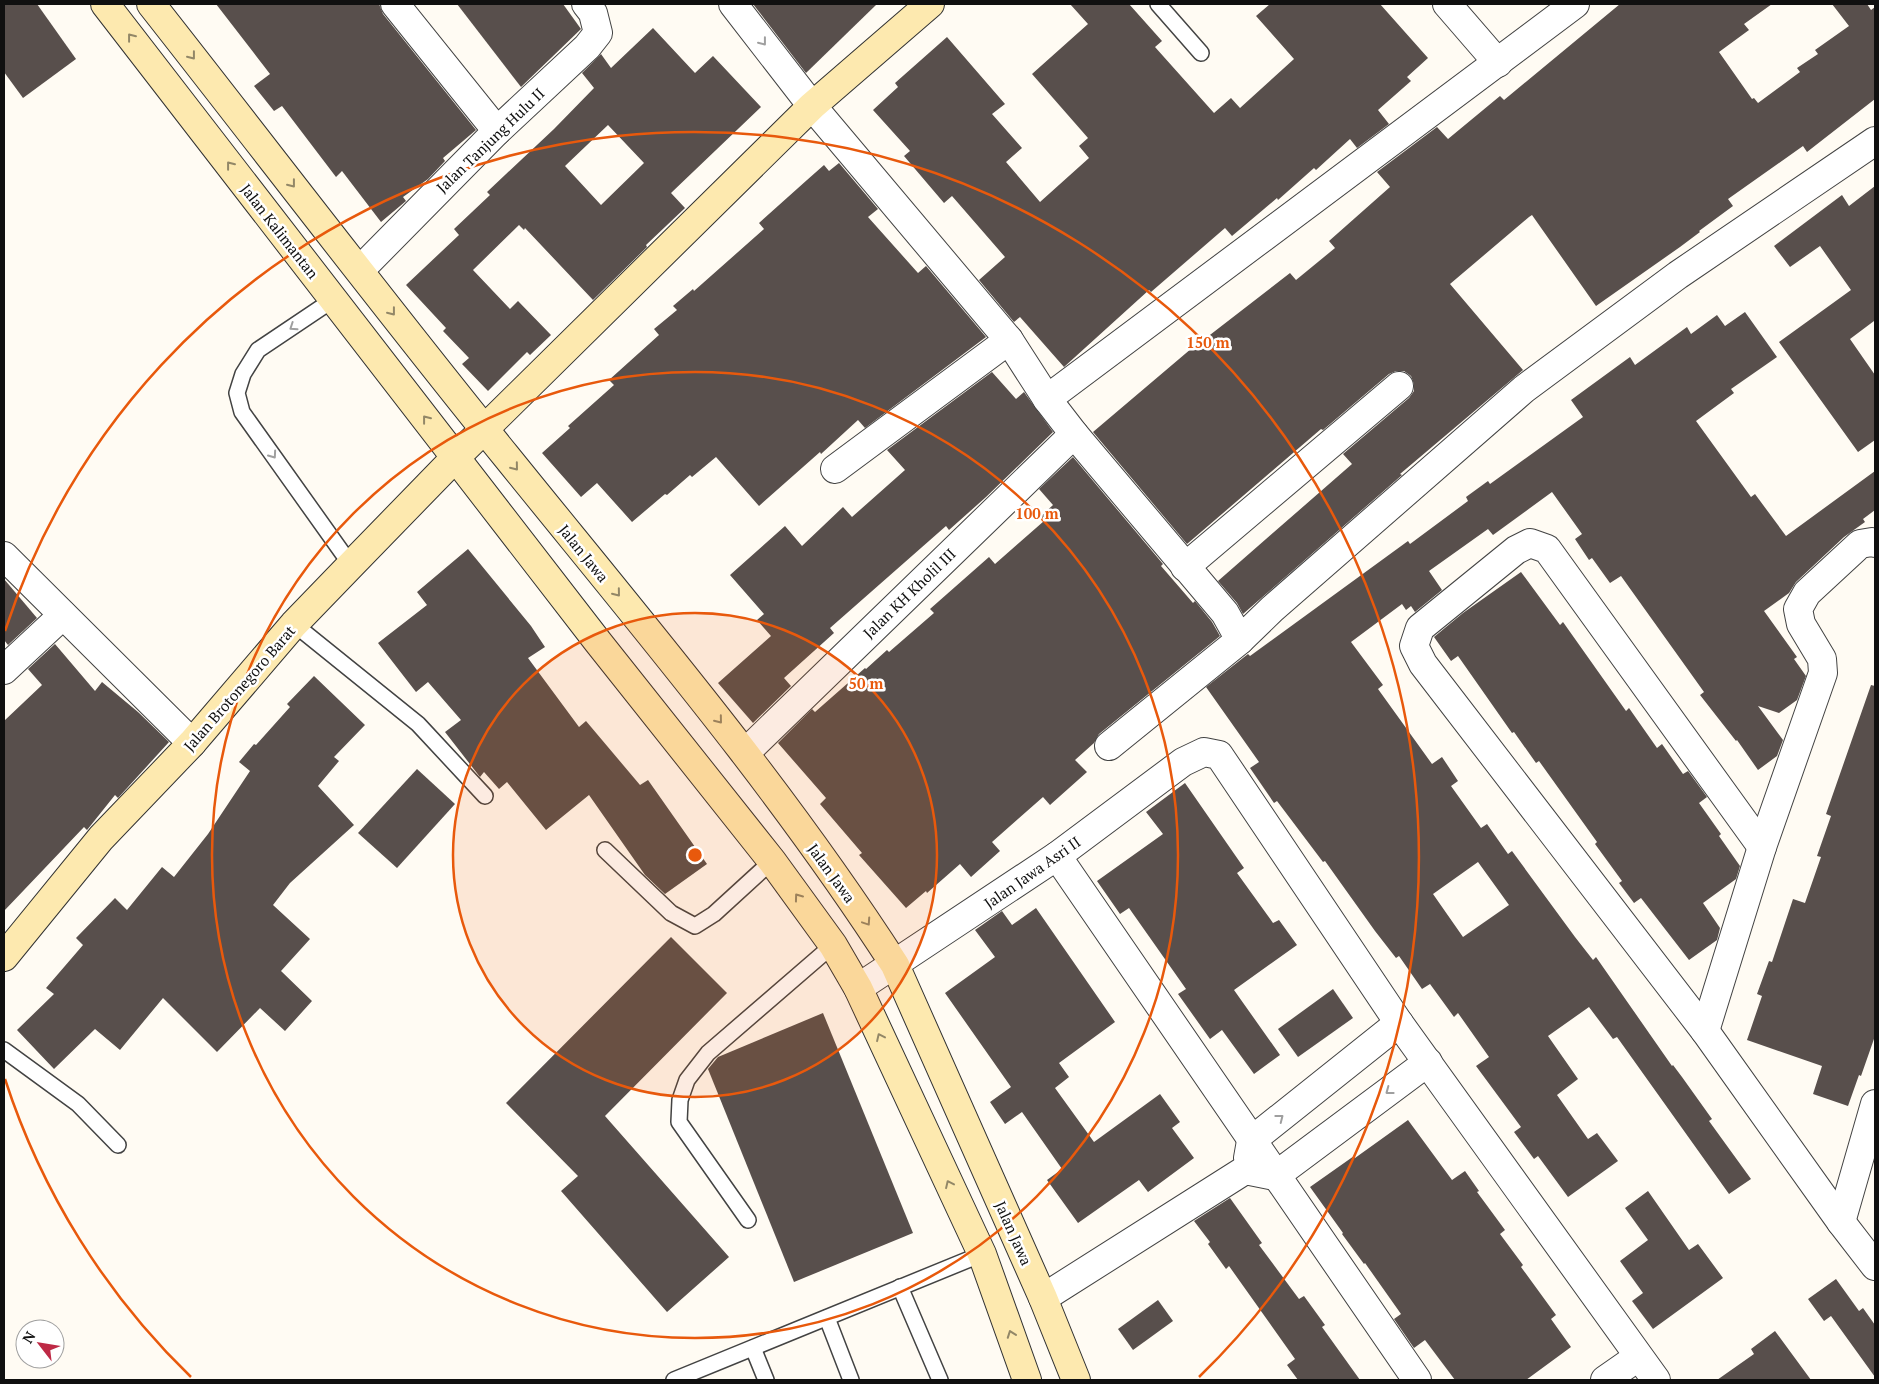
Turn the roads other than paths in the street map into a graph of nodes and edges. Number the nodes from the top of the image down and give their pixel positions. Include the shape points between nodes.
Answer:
1 (107, 4) edge
2 (151, 4) edge
3 (395, 4) edge
4 (586, 4) edge
5 (733, 4) edge
6 (930, 4) edge
7 (1158, 4) edge
8 (1447, 4) edge
9 (1575, 4) edge
10 (1201, 53) dead end
11 (1498, 63) junction
12 (812, 106) junction
13 (497, 131) junction
14 (1875, 141) edge
15 (360, 270) junction
16 (334, 299) junction
17 (1009, 340) junction
18 (1399, 386) dead end
19 (1047, 399) junction
20 (484, 429) junction
21 (1074, 434) junction
22 (456, 457) junction
23 (835, 469) dead end
24 (1875, 543) edge
25 (4, 556) edge
26 (351, 565) junction
27 (1186, 567) junction
28 (63, 615) junction
29 (294, 624) junction
30 (1240, 640) junction
31 (4, 670) edge
32 (192, 743) junction
33 (1109, 746) dead end
34 (745, 753) junction
35 (484, 796) dead end
36 (1762, 847) junction
37 (605, 850) dead end
38 (1056, 856) junction
39 (772, 861) junction
40 (833, 945) junction
41 (4, 957) edge
42 (895, 965) junction
43 (858, 988) junction
44 (1399, 1024) junction
45 (1705, 1031) junction
46 (4, 1050) edge
47 (1428, 1062) junction
48 (1875, 1104) edge
49 (1251, 1141) junction
50 (118, 1145) dead end
51 (1245, 1170) junction
52 (1275, 1176) junction
53 (748, 1220) dead end
54 (1841, 1222) junction
55 (982, 1254) junction
56 (1875, 1266) edge
57 (900, 1288) junction
58 (1043, 1298) junction
59 (827, 1318) junction
60 (753, 1348) junction
61 (1638, 1357) junction
62 (676, 1380) edge
63 (766, 1380) edge
64 (851, 1380) edge
65 (940, 1380) edge
66 (1027, 1380) edge
67 (1076, 1380) edge
68 (1417, 1380) edge
69 (1605, 1380) edge
70 (1656, 1380) edge

16 -> 1 main road, Jalan Kalimantan
2 -> 15 main road
3 - 13 street
4 - 13 street, Jalan Tanjung Hulu II via 593,13 598,33
5 -> 12 street
6 - 12 main road, Jalan Brotonegoro Barat
7 - 10 lane
8 - 11 street
9 - 11 street
11 - 19 street
12 - 17 street
12 - 20 main road, Jalan Brotonegoro Barat
13 - 15 street, Jalan Tanjung Hulu II
14 - 30 street via 1678,275 1524,389
15 -> 20 main road
22 -> 16 main road, Jalan Kalimantan
16 -> 26 lane via 258,350 243,374 237,393 242,412
17 - 19 street
17 - 23 street
18 - 27 street
19 - 21 street
20 - 22 main road, Jalan Brotonegoro Barat
20 -> 34 main road, Jalan Jawa
21 - 27 street
21 - 34 street, Jalan KH Kholil III
22 - 26 main road, Jalan Brotonegoro Barat
22 - 39 main road
24 - 36 street via 1860,544 1807,594 1798,610 1801,624 1822,659 1823,672
25 - 28 street
26 - 29 main road, Jalan Brotonegoro Barat
27 - 30 street via 1224,613
28 - 31 street
28 - 32 street
29 - 32 main road, Jalan Brotonegoro Barat
29 - 35 lane via 418,724
30 - 33 street
32 - 41 main road, Jalan Brotonegoro Barat via 101,838
34 -> 42 main road, Jalan Jawa
36 - 45 street
36 - 45 street via 1548,549 1530,543 1516,550 1420,628 1414,646 1423,664
37 - 39 lane via 671,914 695,926 714,914
38 - 42 street, Jalan Jawa Asri II
38 - 44 street, Jalan Jawa Asri II via 1183,762 1204,752 1219,755
38 - 49 street
40 -> 39 main road
40 - 43 main road
40 - 53 lane via 708,1053 687,1080 680,1100 679,1122
42 - 43 street, Jalan Jawa Asri II
42 - 58 main road, Jalan Jawa
55 -> 43 main road
44 - 47 street
49 -> 44 street
45 - 54 street
46 - 50 lane via 78,1104
47 -> 52 street
47 - 61 street
48 - 54 street
49 - 51 street
49 - 52 street
51 - 52 street
51 - 58 street
52 - 68 street
54 - 56 street
55 - 57 lane
66 -> 55 main road
57 - 59 lane
57 - 65 lane
58 - 67 main road, Jalan Jawa
59 - 60 lane
59 - 64 lane
60 - 62 lane
60 - 63 lane
61 - 69 street
61 - 70 street

